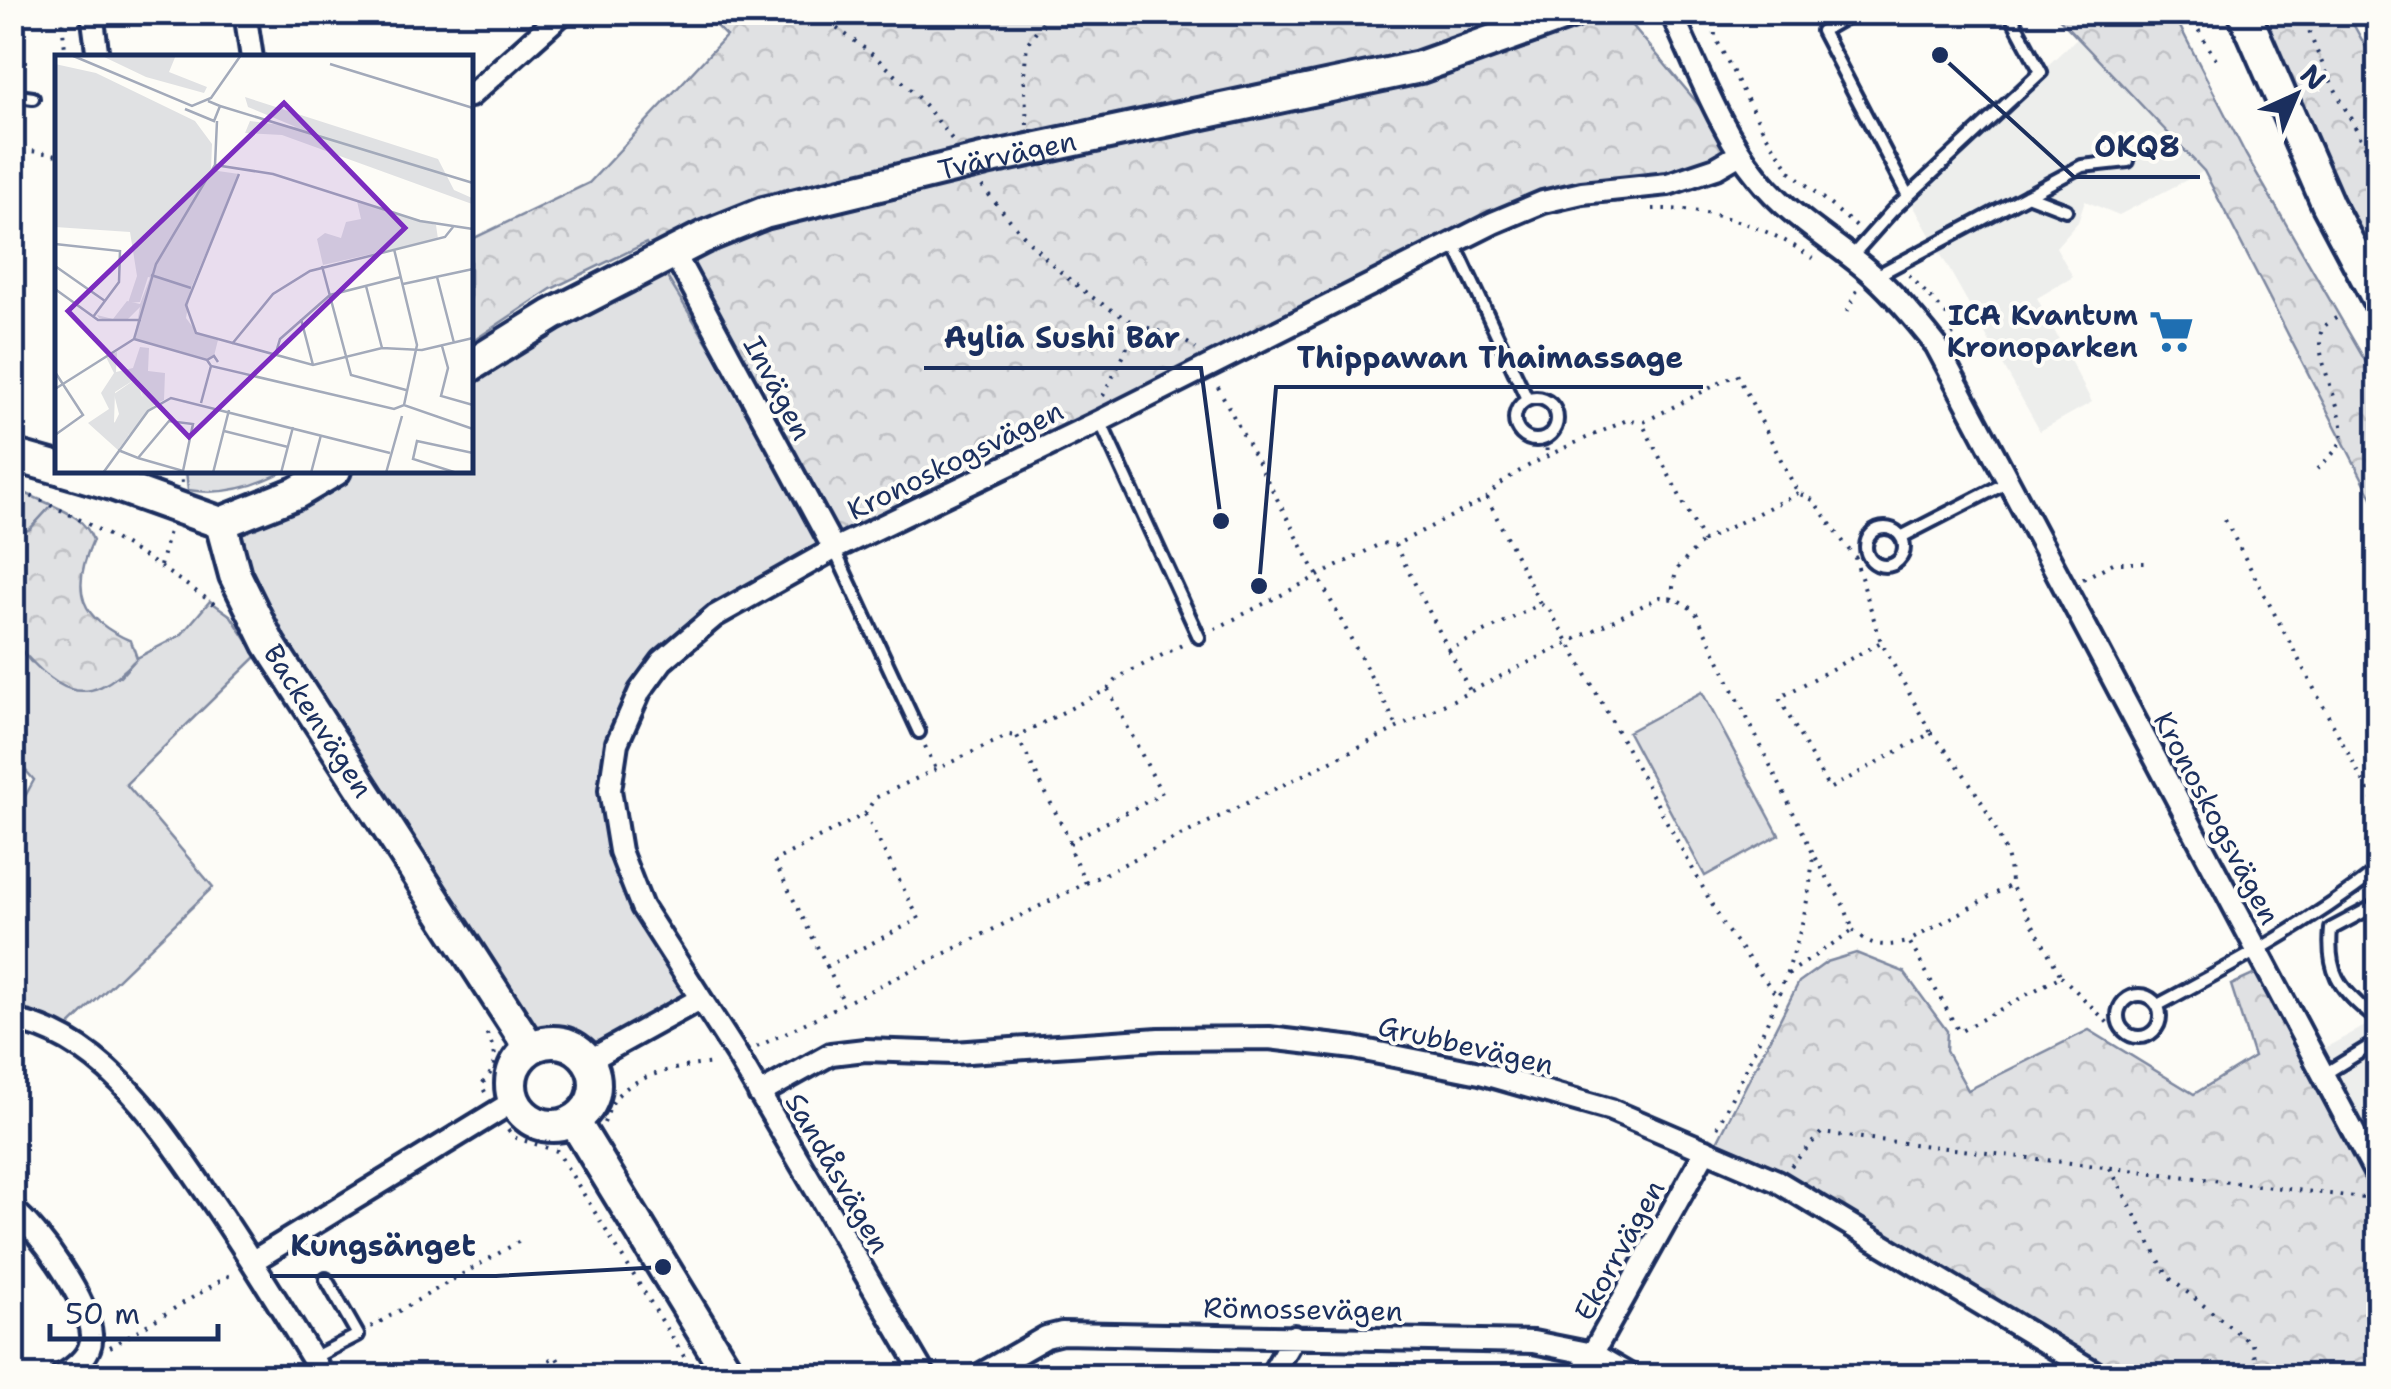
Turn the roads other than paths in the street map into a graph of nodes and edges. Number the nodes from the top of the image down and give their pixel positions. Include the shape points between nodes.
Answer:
1 (92, 12) edge
2 (246, 12) edge
3 (564, 12) edge
4 (1573, 12) edge
5 (1671, 12) edge
6 (1855, 12) edge
7 (2009, 12) edge
8 (2244, 12) edge
9 (98, 55) edge
10 (252, 55) edge
11 (472, 94) edge
12 (12, 95) edge
13 (32, 98) dead end
14 (1740, 154) junction
15 (2128, 161) dead end
16 (2027, 195) junction
17 (1908, 196) junction
18 (2066, 210) dead end
19 (1454, 243) junction
20 (674, 253) junction
21 (1850, 257) junction
22 (1875, 277) junction
23 (2378, 299) edge
24 (472, 365) edge
25 (1527, 399) junction
26 (1100, 421) junction
27 (12, 456) edge
28 (55, 467) edge
29 (71, 472) edge
30 (332, 472) edge
31 (2008, 482) junction
32 (220, 523) junction
33 (1901, 537) junction
34 (834, 548) junction
35 (1198, 637) road end
36 (919, 732) road end
37 (2378, 870) edge
38 (2378, 904) edge
39 (2257, 953) junction
40 (700, 999) junction
41 (2158, 1006) junction
42 (2378, 1010) edge
43 (12, 1020) edge
44 (2378, 1042) edge
45 (530, 1048) junction
46 (588, 1061) junction
47 (2322, 1075) junction
48 (760, 1094) junction
49 (505, 1107) junction
50 (571, 1136) junction
51 (1706, 1150) junction
52 (2378, 1178) edge
53 (12, 1209) edge
54 (253, 1261) junction
55 (326, 1278) dead end
56 (1294, 1336) junction
57 (1593, 1354) junction
58 (318, 1368) edge
59 (61, 1376) edge
60 (730, 1376) edge
61 (925, 1376) edge
62 (978, 1376) edge
63 (1270, 1376) edge
64 (1580, 1376) edge
65 (1631, 1376) edge
66 (2101, 1376) edge

1 - 9 street
2 - 10 street
3 - 11 street
4 - 20 street, Tvärvägen via 1420,67 764,213
5 - 14 street
6 - 17 lane via 1822,31
7 - 17 lane via 2040,72
8 - 23 street via 2328,206
12 - 13 lane
14 - 19 street, Kronoskogsvägen via 1668,184 1542,202
14 - 21 street, Kronoskogsvägen via 1811,230
15 - 16 lane via 2082,166
16 - 18 lane
16 - 22 lane
17 - 21 lane
19 - 25 lane
19 - 26 street, Kronoskogsvägen
20 - 24 street, Tvärvägen
20 - 34 street, Invägen
21 - 22 street, Kronoskogsvägen
22 - 31 street, Kronoskogsvägen via 1936,345
25 - 25 lane via 1548,401 1556,413 1556,427 1546,438 1526,438 1517,428 1517,408
26 - 34 street, Kronoskogsvägen
26 - 35 lane, Kronoskogsvägen
27 - 28 street
29 - 32 street
30 - 32 street
31 - 33 lane
31 - 39 street, Kronoskogsvägen
32 - 45 street, Backenvägen via 235,575 270,644
33 - 33 lane via 1881,528 1868,536 1861,555 1890,565 1901,556
34 - 36 lane, Kronoskogsvägen
34 - 40 street, Kronoskogsvägen via 684,640 640,690 617,743 610,790 620,852 642,907
37 - 39 lane
38 - 42 lane via 2332,929 2329,954 2351,999 2370,1014
39 - 41 lane
39 - 47 street, Kronoskogsvägen
40 - 46 street
40 - 48 street, Sandåsvägen
41 - 41 lane via 2159,1025 2149,1035 2136,1038 2120,1026 2121,1005 2132,996 2147,996
43 - 54 street via 58,1036 104,1066 151,1112
44 - 47 lane
45 - 46 street via 558,1042
45 - 49 street via 512,1072
46 - 50 street via 594,1094
47 - 52 street, Kronoskogsvägen
48 - 51 street, Grubbevägen via 831,1054 865,1050 954,1053 1269,1038 1480,1073 1611,1110
48 - 61 street, Sandåsvägen
49 - 50 street
49 - 54 street
50 - 60 street
51 - 57 street, Ekorrvägen
51 - 66 street, Grubbevägen via 1777,1181
53 - 59 street via 43,1242 86,1310 92,1338 80,1365
54 - 58 street
55 - 58 lane via 358,1334
56 - 57 street, Römossevägen via 1532,1342
56 - 62 street, Römossevägen via 1054,1334
56 - 63 street
57 - 64 street, Ekorrvägen
57 - 65 street, Römossevägen

